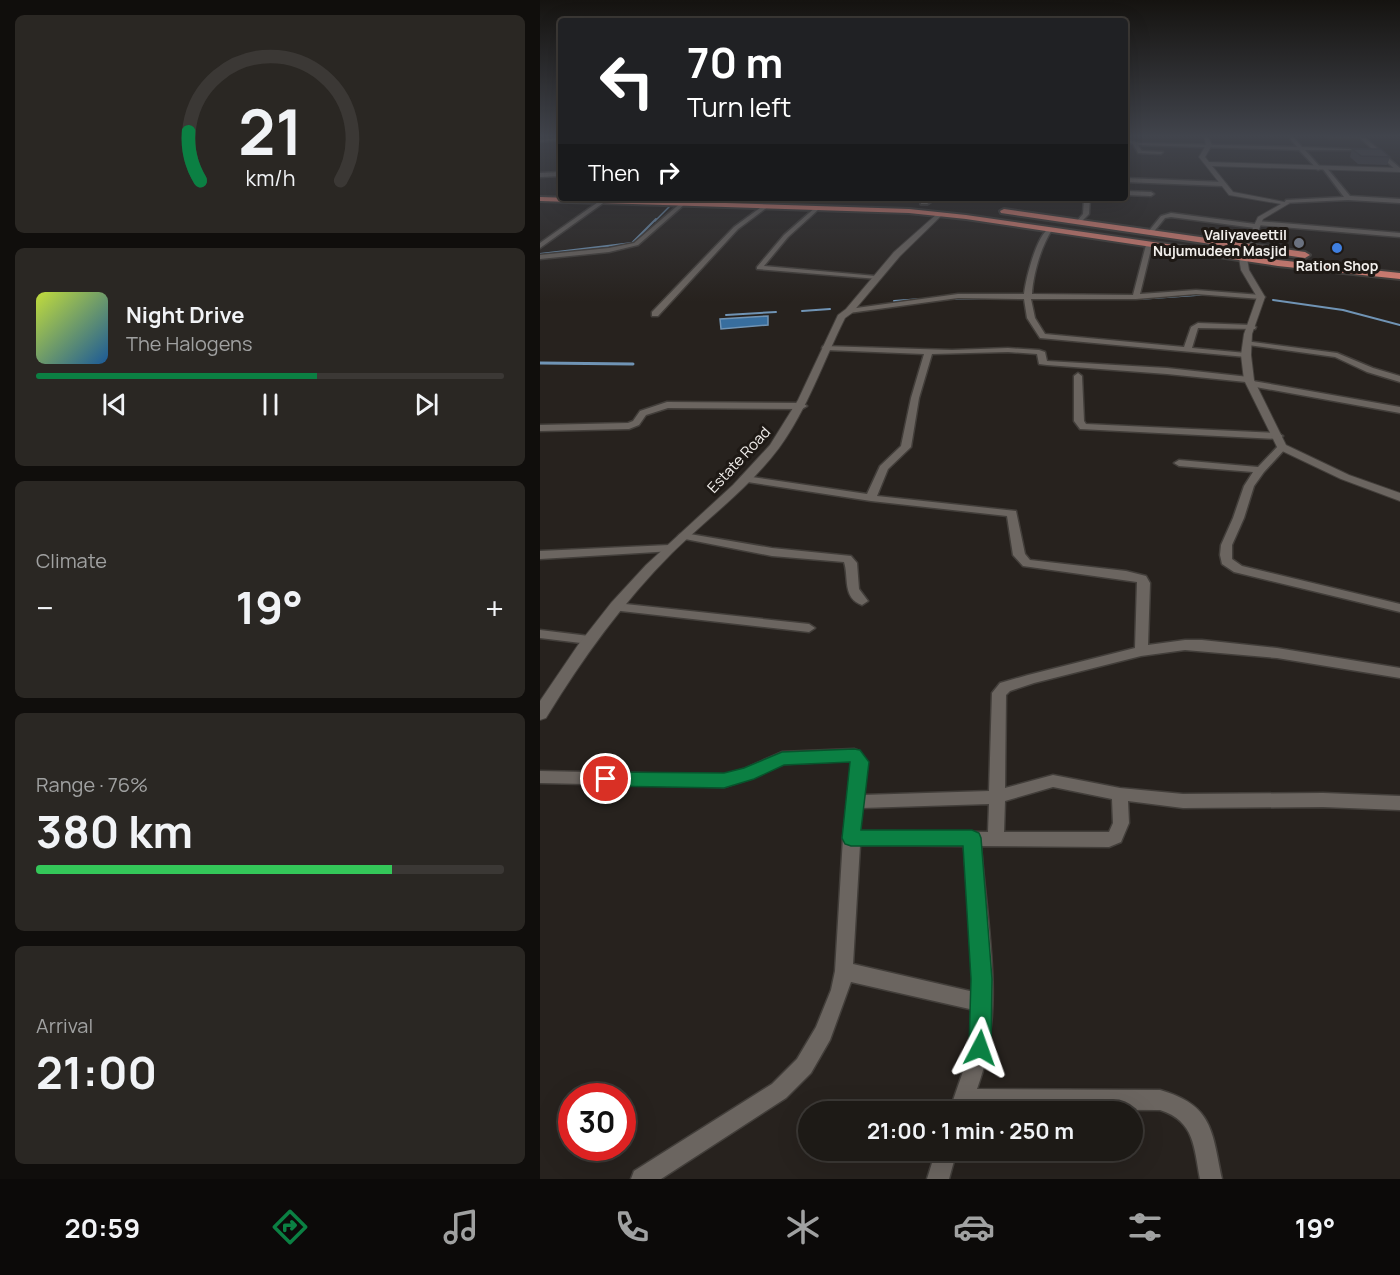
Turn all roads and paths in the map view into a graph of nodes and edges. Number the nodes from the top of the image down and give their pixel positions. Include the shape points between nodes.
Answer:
1 (1229, 192) edge
2 (1343, 192) edge
3 (1128, 193) edge
4 (1151, 194) dead end
5 (558, 195) edge
6 (540, 196) edge
7 (558, 197) edge
8 (1348, 198) junction
9 (603, 201) edge
10 (644, 201) edge
11 (679, 201) edge
12 (818, 201) edge
13 (929, 201) edge
14 (1087, 201) edge
15 (1400, 201) edge
16 (1286, 202) junction
17 (683, 203) junction
18 (766, 206) junction
19 (817, 208) junction
20 (941, 209) junction
21 (993, 210) dead end
22 (1079, 222) junction
23 (1256, 225) junction
24 (1049, 230) junction
25 (1150, 233) junction
26 (1400, 235) edge
27 (1149, 245) junction
28 (540, 246) edge
29 (1248, 247) junction
30 (1319, 256) dead end
31 (540, 257) edge
32 (1243, 258) junction
33 (1400, 267) edge
34 (1400, 274) edge
35 (876, 278) junction
36 (1027, 297) junction
37 (1136, 297) junction
38 (1261, 297) junction
39 (849, 311) junction
40 (655, 314) dead end
41 (1252, 327) junction
42 (1248, 343) junction
43 (826, 348) junction
44 (1187, 350) junction
45 (929, 351) junction
46 (1246, 355) junction
47 (1078, 376) dead end
48 (1400, 379) edge
49 (1250, 381) junction
50 (802, 406) junction
51 (1400, 410) edge
52 (540, 428) edge
53 (1280, 442) junction
54 (1179, 463) dead end
55 (1261, 470) junction
56 (745, 479) junction
57 (1400, 497) edge
58 (871, 498) junction
59 (684, 536) junction
60 (669, 549) junction
61 (540, 555) edge
62 (862, 601) dead end
63 (616, 607) junction
64 (1400, 608) edge
65 (809, 628) dead end
66 (540, 634) edge
67 (589, 640) junction
68 (1141, 651) junction
69 (1400, 673) edge
70 (540, 714) edge
71 (540, 777) edge
72 (1120, 794) junction
73 (995, 797) junction
74 (854, 802) junction
75 (1400, 803) edge
76 (851, 838) junction
77 (972, 838) junction
78 (996, 839) junction
79 (844, 971) junction
80 (973, 1001) dead end
81 (962, 1101) edge
82 (1120, 1101) edge
83 (944, 1161) edge
84 (642, 1179) edge
85 (938, 1179) edge
86 (1211, 1179) edge

1 - 16 street
2 - 8 street
3 - 4 street
5 - 6 highway
6 - 7 highway
8 - 15 street
8 - 16 street
9 - 28 street
10 - 17 highway
11 - 34 highway via 954,212
12 - 33 highway via 957,208 1316,260
13 - 20 highway
14 - 22 street via 1086,214
16 - 23 street via 1268,212
17 - 18 highway
17 - 31 street via 636,244
18 - 19 highway
18 - 40 street via 736,228
19 - 20 highway
19 - 35 street via 759,268
20 - 24 highway
20 - 35 street, Estate Road
21 - 22 highway
22 - 25 highway
23 - 25 street via 1171,215 1163,217
23 - 26 street
23 - 29 street
24 - 27 highway
24 - 36 street via 1032,272
25 - 29 highway
27 - 32 highway
27 - 37 street
29 - 30 highway
32 - 34 highway
32 - 38 street via 1245,270
35 - 39 street, Estate Road
36 - 37 street
36 - 39 street via 958,296
36 - 44 street via 1032,321 1043,336
37 - 38 street via 1196,292
38 - 41 street
39 - 43 street, Estate Road via 841,317
41 - 42 street
41 - 44 street via 1195,327
42 - 46 street
42 - 48 street via 1337,355
43 - 45 street
43 - 50 street, Estate Road
44 - 46 street
45 - 49 street via 1034,352 1042,354 1042,362 1047,363
45 - 58 street via 906,447 884,468
46 - 49 street
47 - 53 street via 1079,421 1083,426
49 - 51 street
49 - 53 street
50 - 52 street via 667,405 643,413 629,426
50 - 56 street, Estate Road via 774,448
53 - 55 street
53 - 57 street via 1345,477
54 - 55 street
55 - 64 street via 1249,486 1228,539 1226,561 1238,569
56 - 58 street
56 - 59 street, Estate Road
58 - 68 street via 1006,511 1014,516 1019,555 1027,563 1142,579
59 - 60 street, Estate Road
59 - 62 street via 772,552 847,559 851,563 854,595
60 - 61 street
60 - 63 street, Estate Road
63 - 65 street
63 - 67 street, Estate Road
66 - 67 street
67 - 70 street, Estate Road
68 - 69 street via 1202,645
68 - 73 street via 1033,678 1005,687 999,693
71 - 74 street via 724,781 782,758 854,755 860,762
72 - 73 street via 1053,781
72 - 75 street via 1184,801
72 - 78 street via 1121,823 1115,837 1109,840
73 - 74 street
73 - 78 street
74 - 76 street
76 - 77 street
76 - 79 street
77 - 78 street
77 - 81 street via 982,1025 980,1048
79 - 80 street
79 - 84 street via 823,1033 804,1066 779,1091
82 - 86 street via 1160,1100 1190,1112 1198,1125
83 - 85 street

